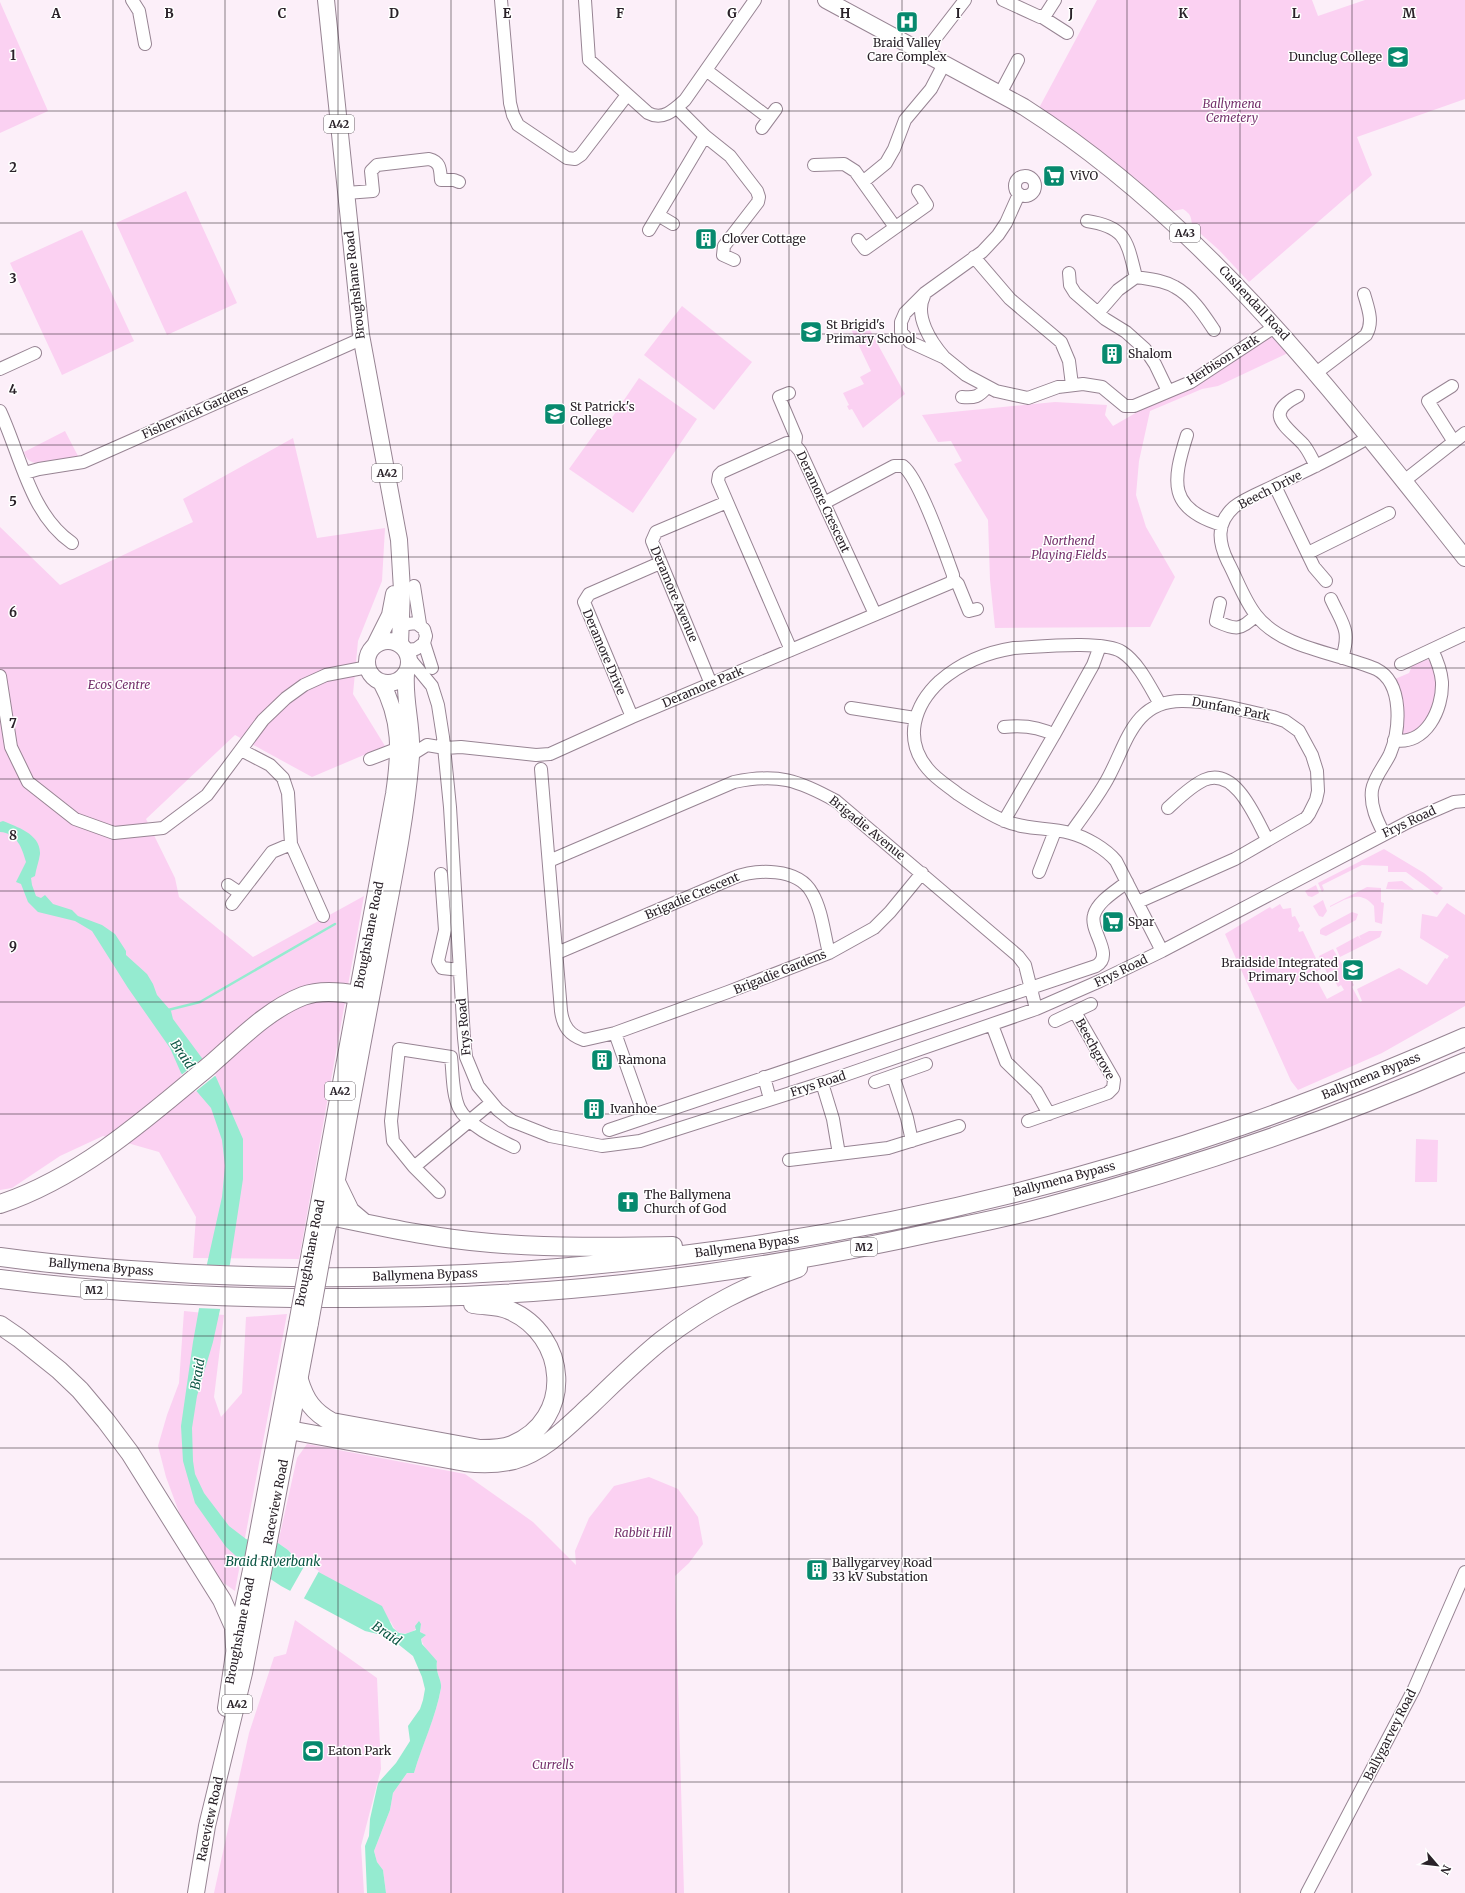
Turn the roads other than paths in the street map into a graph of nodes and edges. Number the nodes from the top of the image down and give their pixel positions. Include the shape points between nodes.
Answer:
1 (132, 0) edge
2 (326, 0) edge
3 (501, 0) edge
4 (584, 0) edge
5 (756, 0) edge
6 (826, 0) edge
7 (965, 0) edge
8 (1003, 0) edge
9 (1055, 0) edge
10 (1042, 17) junction
11 (1067, 33) dead end
12 (145, 44) dead end
13 (924, 53) junction
14 (1018, 60) dead end
15 (944, 64) junction
16 (706, 70) junction
17 (1000, 94) junction
18 (627, 95) junction
19 (677, 108) junction
20 (762, 128) dead end
21 (705, 136) junction
22 (814, 165) dead end
23 (864, 181) junction
24 (459, 182) dead end
25 (918, 191) dead end
26 (346, 193) junction
27 (1019, 194) dead end
28 (658, 215) junction
29 (1087, 221) dead end
30 (673, 224) dead end
31 (895, 227) junction
32 (649, 230) dead end
33 (858, 240) dead end
34 (974, 257) junction
35 (734, 260) dead end
36 (1069, 273) dead end
37 (1136, 276) junction
38 (925, 293) junction
39 (1364, 294) dead end
40 (1098, 313) junction
41 (1276, 326) junction
42 (1214, 330) dead end
43 (361, 339) junction
44 (35, 353) dead end
45 (945, 358) junction
46 (0, 369) edge
47 (1316, 373) junction
48 (1072, 385) junction
49 (1452, 386) dead end
50 (987, 387) junction
51 (1168, 391) junction
52 (789, 393) dead end
53 (1298, 396) dead end
54 (962, 397) dead end
55 (0, 411) edge
56 (1465, 433) edge
57 (1187, 436) dead end
58 (1369, 438) junction
59 (1454, 442) junction
60 (795, 444) junction
61 (1316, 466) junction
62 (25, 473) junction
63 (1404, 481) junction
64 (1275, 486) junction
65 (727, 502) junction
66 (824, 502) junction
67 (1389, 513) dead end
68 (1222, 525) junction
69 (72, 543) dead end
70 (1308, 553) junction
71 (1465, 558) edge
72 (660, 563) junction
73 (399, 568) junction
74 (953, 579) junction
75 (1326, 581) dead end
76 (414, 586) dead end
77 (1331, 599) dead end
78 (1220, 603) dead end
79 (977, 609) dead end
80 (875, 614) junction
81 (1256, 615) junction
82 (420, 624) junction
83 (400, 626) junction
84 (1465, 634) edge
85 (424, 643) junction
86 (375, 645) junction
87 (1100, 646) junction
88 (791, 650) junction
89 (1432, 650) junction
90 (1342, 658) junction
91 (406, 659) junction
92 (1401, 664) dead end
93 (368, 667) junction
94 (429, 672) junction
95 (0, 676) edge
96 (381, 682) junction
97 (711, 684) junction
98 (1160, 704) junction
99 (851, 708) dead end
100 (632, 717) junction
101 (915, 718) junction
102 (1004, 728) dead end
103 (1054, 735) junction
104 (1394, 740) junction
105 (6, 748) edge
106 (445, 748) junction
107 (407, 749) junction
108 (241, 750) junction
109 (370, 758) dead end
110 (541, 769) dead end
111 (1465, 791) edge
112 (1460, 801) edge
113 (1168, 808) dead end
114 (1004, 821) junction
115 (1055, 830) junction
116 (1071, 833) junction
117 (1384, 834) junction
118 (1267, 839) junction
119 (291, 844) junction
120 (549, 861) junction
121 (1039, 872) dead end
122 (922, 873) junction
123 (441, 874) dead end
124 (1127, 882) junction
125 (228, 884) dead end
126 (240, 893) junction
127 (1138, 902) junction
128 (232, 904) dead end
129 (323, 916) dead end
130 (1162, 951) junction
131 (830, 952) junction
132 (557, 953) junction
133 (460, 970) junction
134 (1032, 989) junction
135 (358, 995) junction
136 (1091, 1004) dead end
137 (1036, 1009) junction
138 (369, 1010) junction
139 (1075, 1012) junction
140 (1054, 1021) dead end
141 (992, 1025) junction
142 (615, 1033) junction
143 (1465, 1037) edge
144 (1465, 1062) edge
145 (926, 1064) dead end
146 (893, 1076) junction
147 (764, 1078) junction
148 (875, 1082) dead end
149 (822, 1083) junction
150 (770, 1099) junction
151 (491, 1103) junction
152 (1049, 1114) junction
153 (645, 1118) junction
154 (469, 1121) junction
155 (1028, 1121) dead end
156 (959, 1126) dead end
157 (609, 1130) dead end
158 (912, 1141) junction
159 (514, 1147) dead end
160 (839, 1154) junction
161 (789, 1160) dead end
162 (414, 1167) junction
163 (336, 1182) junction
164 (439, 1192) dead end
165 (0, 1204) edge
166 (324, 1214) junction
167 (363, 1222) junction
168 (810, 1237) junction
169 (858, 1249) junction
170 (0, 1258) edge
171 (0, 1279) edge
172 (398, 1298) junction
173 (303, 1323) junction
174 (0, 1325) edge
175 (299, 1380) junction
176 (283, 1429) junction
177 (264, 1535) joint
178 (1465, 1572) edge
179 (256, 1575) junction
180 (235, 1647) junction
181 (207, 1826) junction
182 (196, 1893) edge
183 (1307, 1893) edge

1 - 12 street via 139,11
2 - 26 main road, Broughshane Road / A42
3 - 18 street via 510,103 518,125 567,158 575,159 581,155
4 - 18 street via 589,60
5 - 16 street
6 - 13 main road, Cushendall Road / A43
7 - 13 street
8 - 10 street
9 - 10 street
10 - 11 street
13 - 15 main road, Cushendall Road / A43
14 - 17 street
15 - 17 main road, Cushendall Road / A43
15 - 23 street via 931,89 905,120 886,163
16 - 19 street
16 - 20 street via 773,113
17 - 41 main road, Cushendall Road / A43 via 1056,127 1138,191 1192,239
18 - 19 street via 654,116 666,115
19 - 21 street
21 - 28 street
21 - 35 street via 730,156 756,190 759,198 725,245 723,255
22 - 23 street via 844,164
23 - 31 street
24 - 26 street via 441,180 440,166 435,160 429,159 377,165 372,170 373,190
25 - 31 street via 927,204
26 - 43 main road, Broughshane Road / A42
27 - 34 street via 1004,227 992,242
28 - 30 street
28 - 32 street
29 - 37 street via 1109,226 1119,232 1129,248
31 - 33 street via 865,249
34 - 38 street
34 - 48 street via 1010,299 1061,342 1069,362
36 - 40 street via 1072,289
37 - 40 street via 1118,290
37 - 42 street via 1163,282 1178,289 1200,310
38 - 45 street via 920,308 921,314 934,343
38 - 45 street via 905,313 900,322 900,329 907,340
39 - 47 street via 1370,318 1370,328 1366,335
40 - 51 street via 1145,349
41 - 47 main road, Cushendall Road / A43
41 - 51 street, Herbison Park via 1190,382
43 - 62 street, Fisherwick Gardens via 83,462
43 - 73 main road, Broughshane Road / A42 via 397,522
44 - 46 street
45 - 50 street via 966,375
47 - 58 main road, Cushendall Road / A43
48 - 50 street via 1024,399
48 - 51 street, Herbison Park via 1102,387 1121,404 1129,407
49 - 59 street via 1428,400
50 - 54 street via 980,396
52 - 60 street via 779,397 796,437
53 - 61 street via 1285,404 1280,418 1287,430 1306,448
55 - 62 street
56 - 59 street
57 - 68 street via 1178,468 1177,485 1180,496 1193,514
58 - 61 street, Beech Drive
58 - 63 main road, Cushendall Road / A43
59 - 63 street
60 - 65 street, Deramore Crescent via 788,443 720,474 719,484
60 - 66 street, Deramore Crescent
61 - 64 street, Beech Drive
62 - 69 street via 35,500 43,512 61,535
63 - 71 main road, Cushendall Road / A43
64 - 68 street, Beech Drive via 1235,507
64 - 70 street
65 - 72 street, Deramore Avenue via 656,532 652,538 652,545
65 - 88 street, Deramore Crescent
66 - 74 street via 894,466 903,466 927,507
66 - 80 street, Deramore Crescent
67 - 70 street
68 - 81 street via 1220,537 1224,554
70 - 75 street via 1318,574
72 - 97 street, Deramore Avenue
72 - 100 street, Deramore Drive via 590,594 584,602
73 - 83 main road, A42 via 402,590
73 - 86 main road, A42 via 390,615
74 - 79 street via 958,584 969,611
74 - 80 street, Deramore Park
76 - 82 street
77 - 90 street via 1347,635
78 - 81 street via 1216,622 1227,626 1242,627
80 - 88 street, Deramore Park
81 - 90 street via 1270,628 1287,638
82 - 83 street
82 - 85 street via 426,636
83 - 91 main road, A42
84 - 89 street
85 - 91 street
85 - 94 street
86 - 91 main road via 387,640
86 - 93 main road, A42 via 368,655
87 - 98 street via 1124,653 1143,676
87 - 101 street via 1014,648 991,652 943,679 924,700
87 - 103 street via 1094,665
88 - 97 street, Deramore Park
89 - 92 street
89 - 104 street via 1442,680 1435,714 1427,728 1415,738 1406,741
90 - 104 street via 1376,670 1389,680 1396,708
91 - 94 street, Frys Road
91 - 96 main road via 395,682
91 - 107 main road, Broughshane Road / A42
93 - 96 main road, A42 via 373,676
93 - 108 street via 326,675 304,685 271,712
94 - 106 street, Frys Road
95 - 105 street
96 - 107 main road, Broughshane Road / A42
97 - 100 street, Deramore Park
98 - 116 street, Dunfane Park via 1136,723 1104,785
98 - 118 street, Dunfane Park via 1188,701 1233,708 1281,719 1299,731 1314,760 1318,781 1316,800 1306,818
99 - 101 street
100 - 106 street, Deramore Park via 547,755 462,747
101 - 114 street via 914,734 918,755 928,770 980,808
102 - 103 street via 1029,726 1044,729
103 - 114 street
104 - 117 street via 1372,790 1375,814
105 - 108 street via 28,782 75,819 114,833 163,828 207,795
106 - 107 street, Deramore Park via 426,745
106 - 133 street, Frys Road
107 - 109 street, Deramore Park
107 - 135 main road, Broughshane Road / A42 via 394,794
107 - 138 main road, Broughshane Road / A42 via 407,796
108 - 119 street via 270,765 283,778 288,793
110 - 120 street, Brigadie Gardens
111 - 112 street, Frys Road
112 - 117 street, Frys Road
113 - 118 street via 1190,788 1204,780 1221,779 1240,790
114 - 115 street via 1024,828
115 - 116 street
115 - 121 street
116 - 124 street via 1110,855
117 - 130 street, Frys Road
118 - 127 street, Dunfane Park via 1211,870
119 - 126 street via 272,852
119 - 129 street
120 - 122 street, Brigadie Avenue via 734,782 757,777 783,778 813,788 836,801
120 - 132 street, Brigadie Gardens
122 - 131 street, Brigadie Gardens via 874,928
122 - 134 street, Brigadie Avenue via 1019,957 1025,965
123 - 133 street via 445,930 438,961 442,968
124 - 127 street
124 - 134 street, Frys Road via 1101,904 1094,915 1094,928 1103,955 1101,962
125 - 126 street
126 - 128 street
127 - 130 street
130 - 137 street, Frys Road
131 - 132 street, Brigadie Crescent via 810,889 790,876 752,872
131 - 142 street, Brigadie Gardens
132 - 142 street, Brigadie Gardens via 560,1007 566,1028 575,1036 586,1040
133 - 151 street, Frys Road via 466,1057 478,1086
134 - 137 street, Brigadie Avenue
134 - 147 street, Frys Road
135 - 138 main road via 366,1002
135 - 165 highway via 305,995 282,1006 82,1166
135 - 166 main road, Broughshane Road / A42
136 - 139 street, Beechgrove
137 - 141 street, Frys Road
138 - 163 main road, Broughshane Road / A42
139 - 140 street, Beechgrove
139 - 152 street, Beechgrove via 1098,1050 1114,1080 1114,1085 1108,1093
141 - 149 street, Frys Road
141 - 152 street via 1006,1062 1037,1092
142 - 153 street
143 - 168 highway, Ballymena Bypass / M2 via 1370,1078 1241,1126 1138,1159 1016,1192
144 - 169 highway, Ballymena Bypass / M2 via 1312,1123 1207,1160 1044,1208
145 - 146 street
146 - 148 street
146 - 158 street
147 - 150 street
147 - 153 street, Frys Road
149 - 150 street, Frys Road
149 - 160 street via 833,1119
150 - 151 street, Frys Road via 640,1141 602,1146 565,1140 535,1131 512,1121
151 - 154 street
152 - 155 street, Beechgrove
153 - 157 street, Frys Road
154 - 159 street
154 - 162 street
154 - 162 street via 456,1100 452,1057 399,1049 391,1121 394,1141
156 - 158 street
158 - 160 street via 888,1148
160 - 161 street
162 - 164 street
163 - 166 main road, Broughshane Road / A42
163 - 167 highway via 350,1211
166 - 167 highway
166 - 173 main road, Broughshane Road / A42, bridge
167 - 168 highway via 490,1243 558,1247 681,1245
168 - 170 highway, Ballymena Bypass / M2 via 597,1265 376,1277 240,1276
169 - 172 highway, Ballymena Bypass / M2 via 648,1281 481,1295
169 - 176 highway via 766,1279 716,1303 661,1341 563,1432 514,1460 483,1464 465,1462
171 - 172 highway, Ballymena Bypass / M2 via 88,1290 188,1296
172 - 175 highway via 498,1307 530,1322 549,1346 556,1363 555,1396 540,1425 528,1436 512,1444 497,1449 480,1449 342,1425 321,1416 310,1406
173 - 175 main road, Raceview Road / A42
173 - 176 main road, Broughshane Road / A42
174 - 180 highway via 41,1354 80,1390 130,1453 222,1600 234,1627
175 - 176 main road, Raceview Road / A42
176 - 177 main road, Raceview Road / A42
177 - 179 main road, Broughshane Road / A42
178 - 183 street, Ballygarvey Road via 1414,1689
179 - 180 main road, Broughshane Road / A42
179 - 181 main road, Raceview Road / A42 via 244,1673
180 - 181 main road, Broughshane Road / A42
181 - 182 main road, Raceview Road / A42

